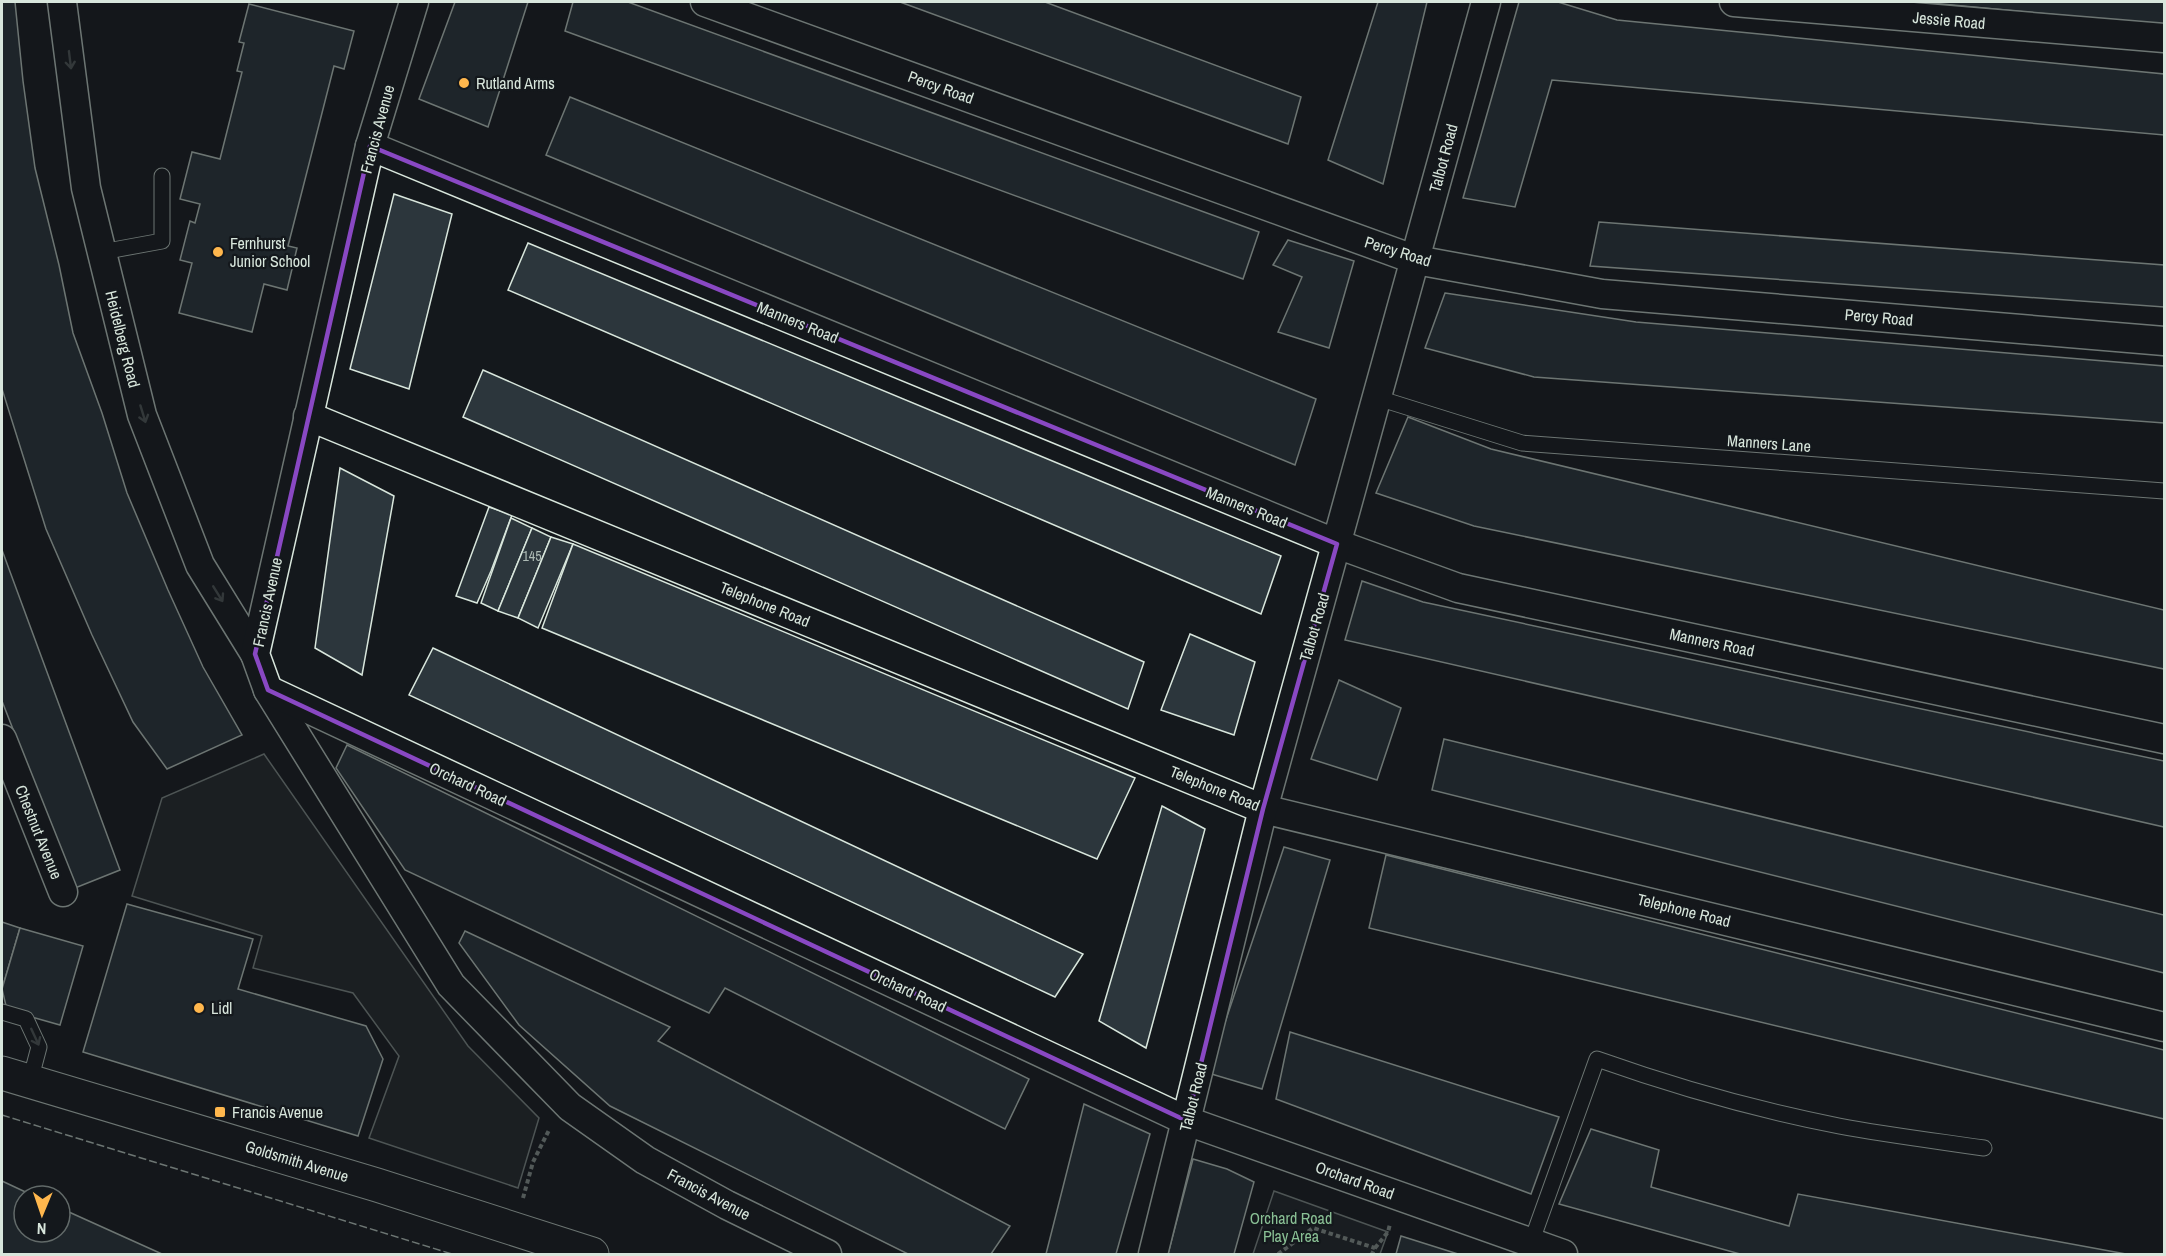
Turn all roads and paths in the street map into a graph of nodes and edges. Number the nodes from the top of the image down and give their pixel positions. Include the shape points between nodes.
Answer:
1 (62, 2) edge
2 (414, 2) edge
3 (705, 2) edge
4 (1486, 2) edge
5 (1734, 2) edge
6 (2164, 38) edge
7 (370, 146) junction
8 (162, 176) dead end
9 (102, 252) junction
10 (1416, 260) junction
11 (2164, 341) edge
12 (1378, 398) junction
13 (308, 416) junction
14 (2164, 491) edge
15 (1337, 544) junction
16 (255, 654) junction
17 (268, 690) junction
18 (2, 739) edge
19 (2164, 739) edge
20 (1263, 809) junction
21 (63, 892) dead end
22 (2, 1012) edge
23 (2164, 1027) edge
24 (16, 1077) edge
25 (570, 1107) junction
26 (1187, 1121) junction
27 (1984, 1148) dead end
28 (517, 1196) dead end
29 (1388, 1233) dead end
30 (1531, 1243) junction
31 (1375, 1248) junction
32 (592, 1254) edge
33 (827, 1254) edge
34 (1153, 1254) edge
35 (1278, 1254) edge
36 (1372, 1254) edge
37 (1563, 1254) edge

1 -> 9 street, Heidelberg Road via 86,188
2 - 7 street, Francis Avenue
3 - 10 street, Percy Road
4 - 10 street, Talbot Road
5 - 6 street, Jessie Road
7 - 13 street, Francis Avenue
7 - 15 street, Manners Road
8 - 9 lane via 162,241
9 -> 16 street, Heidelberg Road via 150,437 200,565
10 - 11 street, Percy Road via 1602,294
10 - 12 street, Talbot Road
12 - 14 lane, Manners Lane via 1522,443
12 - 15 street, Talbot Road
13 - 16 street, Francis Avenue
13 - 20 street, Telephone Road
15 - 19 street, Manners Road via 1458,588
15 - 20 street, Talbot Road
16 - 17 street, Francis Avenue
17 - 25 street, Francis Avenue via 451,986
17 - 26 street, Orchard Road
18 - 21 street, Chestnut Avenue
20 - 23 street, Telephone Road
20 - 26 street, Talbot Road
22 -> 24 lane via 26,1019 39,1047
24 - 32 main road, Goldsmith Avenue via 378,1185
25 - 28 path via 551,1125 533,1162 524,1198
25 - 33 street, Francis Avenue via 645,1160
26 - 30 street, Orchard Road
26 - 34 street, Talbot Road
27 - 30 lane via 1768,1111 1597,1059
29 - 31 path
30 - 37 street, Orchard Road
31 - 35 path via 1313,1228
31 - 36 path

